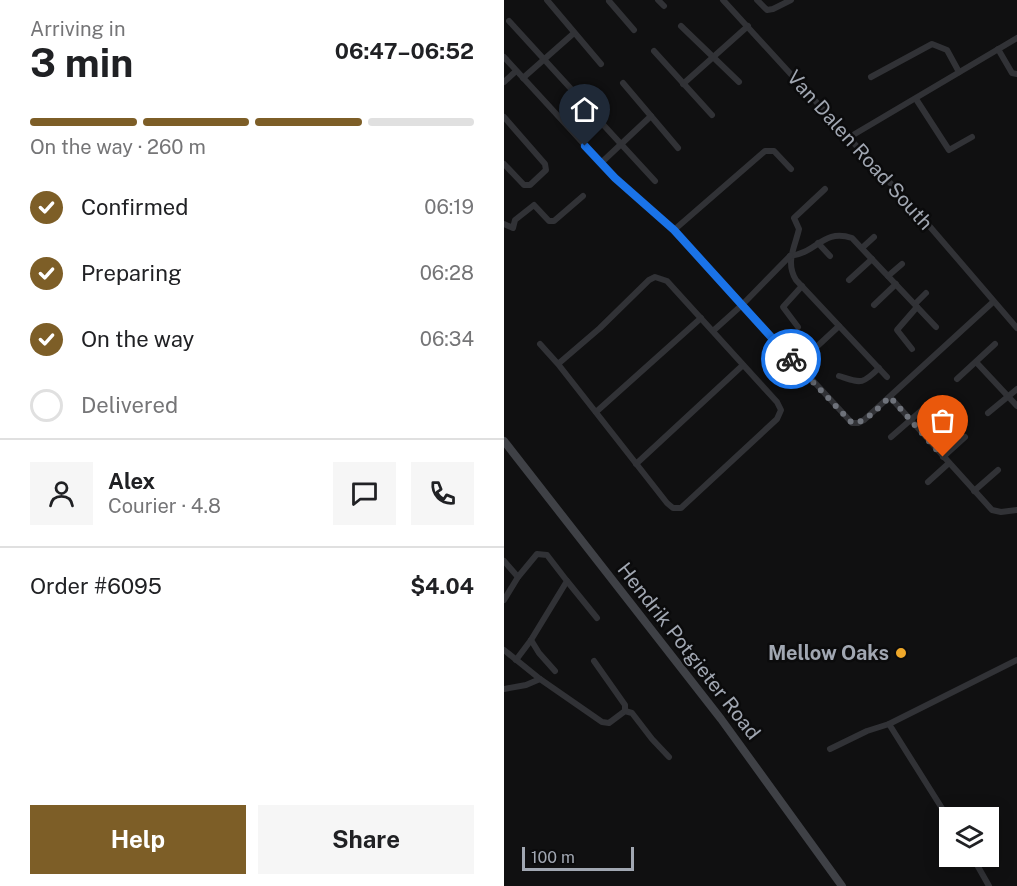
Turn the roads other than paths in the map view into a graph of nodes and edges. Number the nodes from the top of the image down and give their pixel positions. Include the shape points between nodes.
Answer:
1 (547, 0) edge
2 (609, 0) edge
3 (658, 0) edge
4 (723, 0) edge
5 (757, 0) edge
6 (791, 0) edge
7 (664, 6) dead end
8 (509, 21) dead end
9 (681, 26) dead end
10 (748, 26) junction
11 (634, 30) dead end
12 (574, 33) junction
13 (1017, 38) edge
14 (998, 49) junction
15 (654, 51) dead end
16 (504, 57) edge
17 (713, 57) junction
18 (544, 59) junction
19 (601, 64) dead end
20 (516, 70) junction
21 (959, 72) junction
22 (1017, 74) edge
23 (871, 77) dead end
24 (523, 78) junction
25 (504, 82) edge
26 (739, 82) dead end
27 (623, 83) dead end
28 (683, 84) junction
29 (573, 91) dead end
30 (916, 99) junction
31 (586, 106) dead end
32 (712, 115) dead end
33 (651, 116) junction
34 (504, 117) edge
35 (972, 137) dead end
36 (848, 138) junction
37 (621, 144) junction
38 (678, 148) dead end
39 (601, 163) junction
40 (504, 164) edge
41 (791, 169) dead end
42 (507, 173) edge
43 (655, 181) dead end
44 (825, 189) dead end
45 (583, 196) dead end
46 (504, 224) edge
47 (674, 230) junction
48 (874, 237) dead end
49 (818, 243) junction
50 (862, 248) junction
51 (790, 256) junction
52 (830, 256) dead end
53 (872, 259) junction
54 (902, 264) dead end
55 (888, 276) junction
56 (849, 280) dead end
57 (896, 284) junction
58 (802, 286) junction
59 (926, 293) dead end
60 (993, 302) junction
61 (742, 305) junction
62 (874, 305) dead end
63 (916, 306) junction
64 (701, 318) junction
65 (839, 326) junction
66 (798, 327) dead end
67 (936, 327) dead end
68 (1017, 328) edge
69 (712, 331) junction
70 (540, 344) dead end
71 (995, 344) dead end
72 (912, 348) dead end
73 (810, 353) dead end
74 (976, 362) junction
75 (558, 364) junction
76 (743, 365) junction
77 (879, 368) junction
78 (839, 376) dead end
79 (887, 377) dead end
80 (957, 379) dead end
81 (1017, 389) edge
82 (1008, 396) junction
83 (890, 397) junction
84 (930, 403) dead end
85 (1017, 406) edge
86 (596, 412) junction
87 (988, 413) dead end
88 (910, 420) junction
89 (891, 437) dead end
90 (965, 437) dead end
91 (504, 441) edge
92 (943, 457) junction
93 (949, 463) junction
94 (636, 464) junction
95 (998, 470) dead end
96 (928, 483) dead end
97 (974, 491) junction
98 (1017, 510) edge
99 (504, 561) edge
100 (518, 577) junction
101 (567, 581) junction
102 (504, 600) edge
103 (597, 618) dead end
104 (531, 640) junction
105 (504, 650) edge
106 (516, 660) junction
107 (1017, 660) edge
108 (594, 661) dead end
109 (555, 671) dead end
110 (540, 679) junction
111 (504, 689) edge
112 (623, 712) junction
113 (889, 724) junction
114 (830, 749) dead end
115 (669, 757) dead end
116 (941, 807) edge
117 (978, 867) edge
118 (842, 886) edge
119 (989, 886) edge

1 - 12 street
2 - 11 street
3 - 7 street
4 - 10 street, Van Dalen Road South
5 - 6 street via 766,10
8 - 18 street
9 - 17 street
10 - 17 street
10 - 36 street, Van Dalen Road South
12 - 18 street
12 - 19 street
13 - 14 street
14 - 21 street
14 - 22 street via 1012,73
15 - 28 street
16 - 20 street
17 - 26 street
17 - 28 street
18 - 24 street
18 - 29 street
20 - 24 street
20 - 25 street
21 - 23 street via 946,50 932,44
21 - 30 street
24 - 39 street
27 - 33 street
28 - 32 street
30 - 35 street via 948,148
30 - 36 street
31 - 37 street
33 - 37 street
33 - 38 street
34 - 42 street via 546,168 526,186
36 - 60 street, Van Dalen Road South
37 - 39 street
37 - 43 street
39 - 47 street
40 - 42 street
41 - 47 street via 774,151 765,151
44 - 51 street via 794,218 799,231
45 - 46 street via 551,222 532,206 515,220 513,228
47 - 61 street
48 - 50 street
49 - 50 street via 831,235 847,236
49 - 51 street via 802,255
49 - 52 street
50 - 53 street
51 - 58 street via 794,276
51 - 61 street
53 - 55 street
53 - 56 street
54 - 55 street
55 - 57 street
57 - 62 street
57 - 63 street
58 - 65 street
58 - 66 street via 783,306
59 - 63 street
60 - 68 street, Van Dalen Road South
60 - 83 street
61 - 69 street
61 - 83 street via 852,423 864,420
63 - 67 street
63 - 72 street via 897,330
64 - 69 street
64 - 75 street via 667,281 655,278
64 - 86 street
65 - 73 street
65 - 77 street
69 - 76 street
70 - 75 street
71 - 74 street
74 - 80 street
74 - 82 street
75 - 86 street
76 - 94 street
76 - 94 street via 777,402 780,416 699,492 681,508 673,508
77 - 78 street via 862,382
77 - 79 street
81 - 82 street
82 - 85 street
82 - 87 street
83 - 88 street
84 - 88 street
86 - 94 street
88 - 89 street
88 - 92 street
90 - 92 street
91 - 118 main road, Hendrik Potgieter Road via 721,719
92 - 93 street
93 - 96 street
93 - 97 street
95 - 97 street
97 - 98 street via 996,512
99 - 100 street
100 - 101 street via 541,553 547,555
100 - 102 street
101 - 103 street
101 - 104 street
104 - 106 street
104 - 109 street
105 - 106 street
106 - 110 street
107 - 113 street
108 - 112 street via 625,705
110 - 111 street
110 - 112 street via 602,722 609,723
112 - 115 street via 632,713
113 - 114 street
113 - 116 street
117 - 119 street

